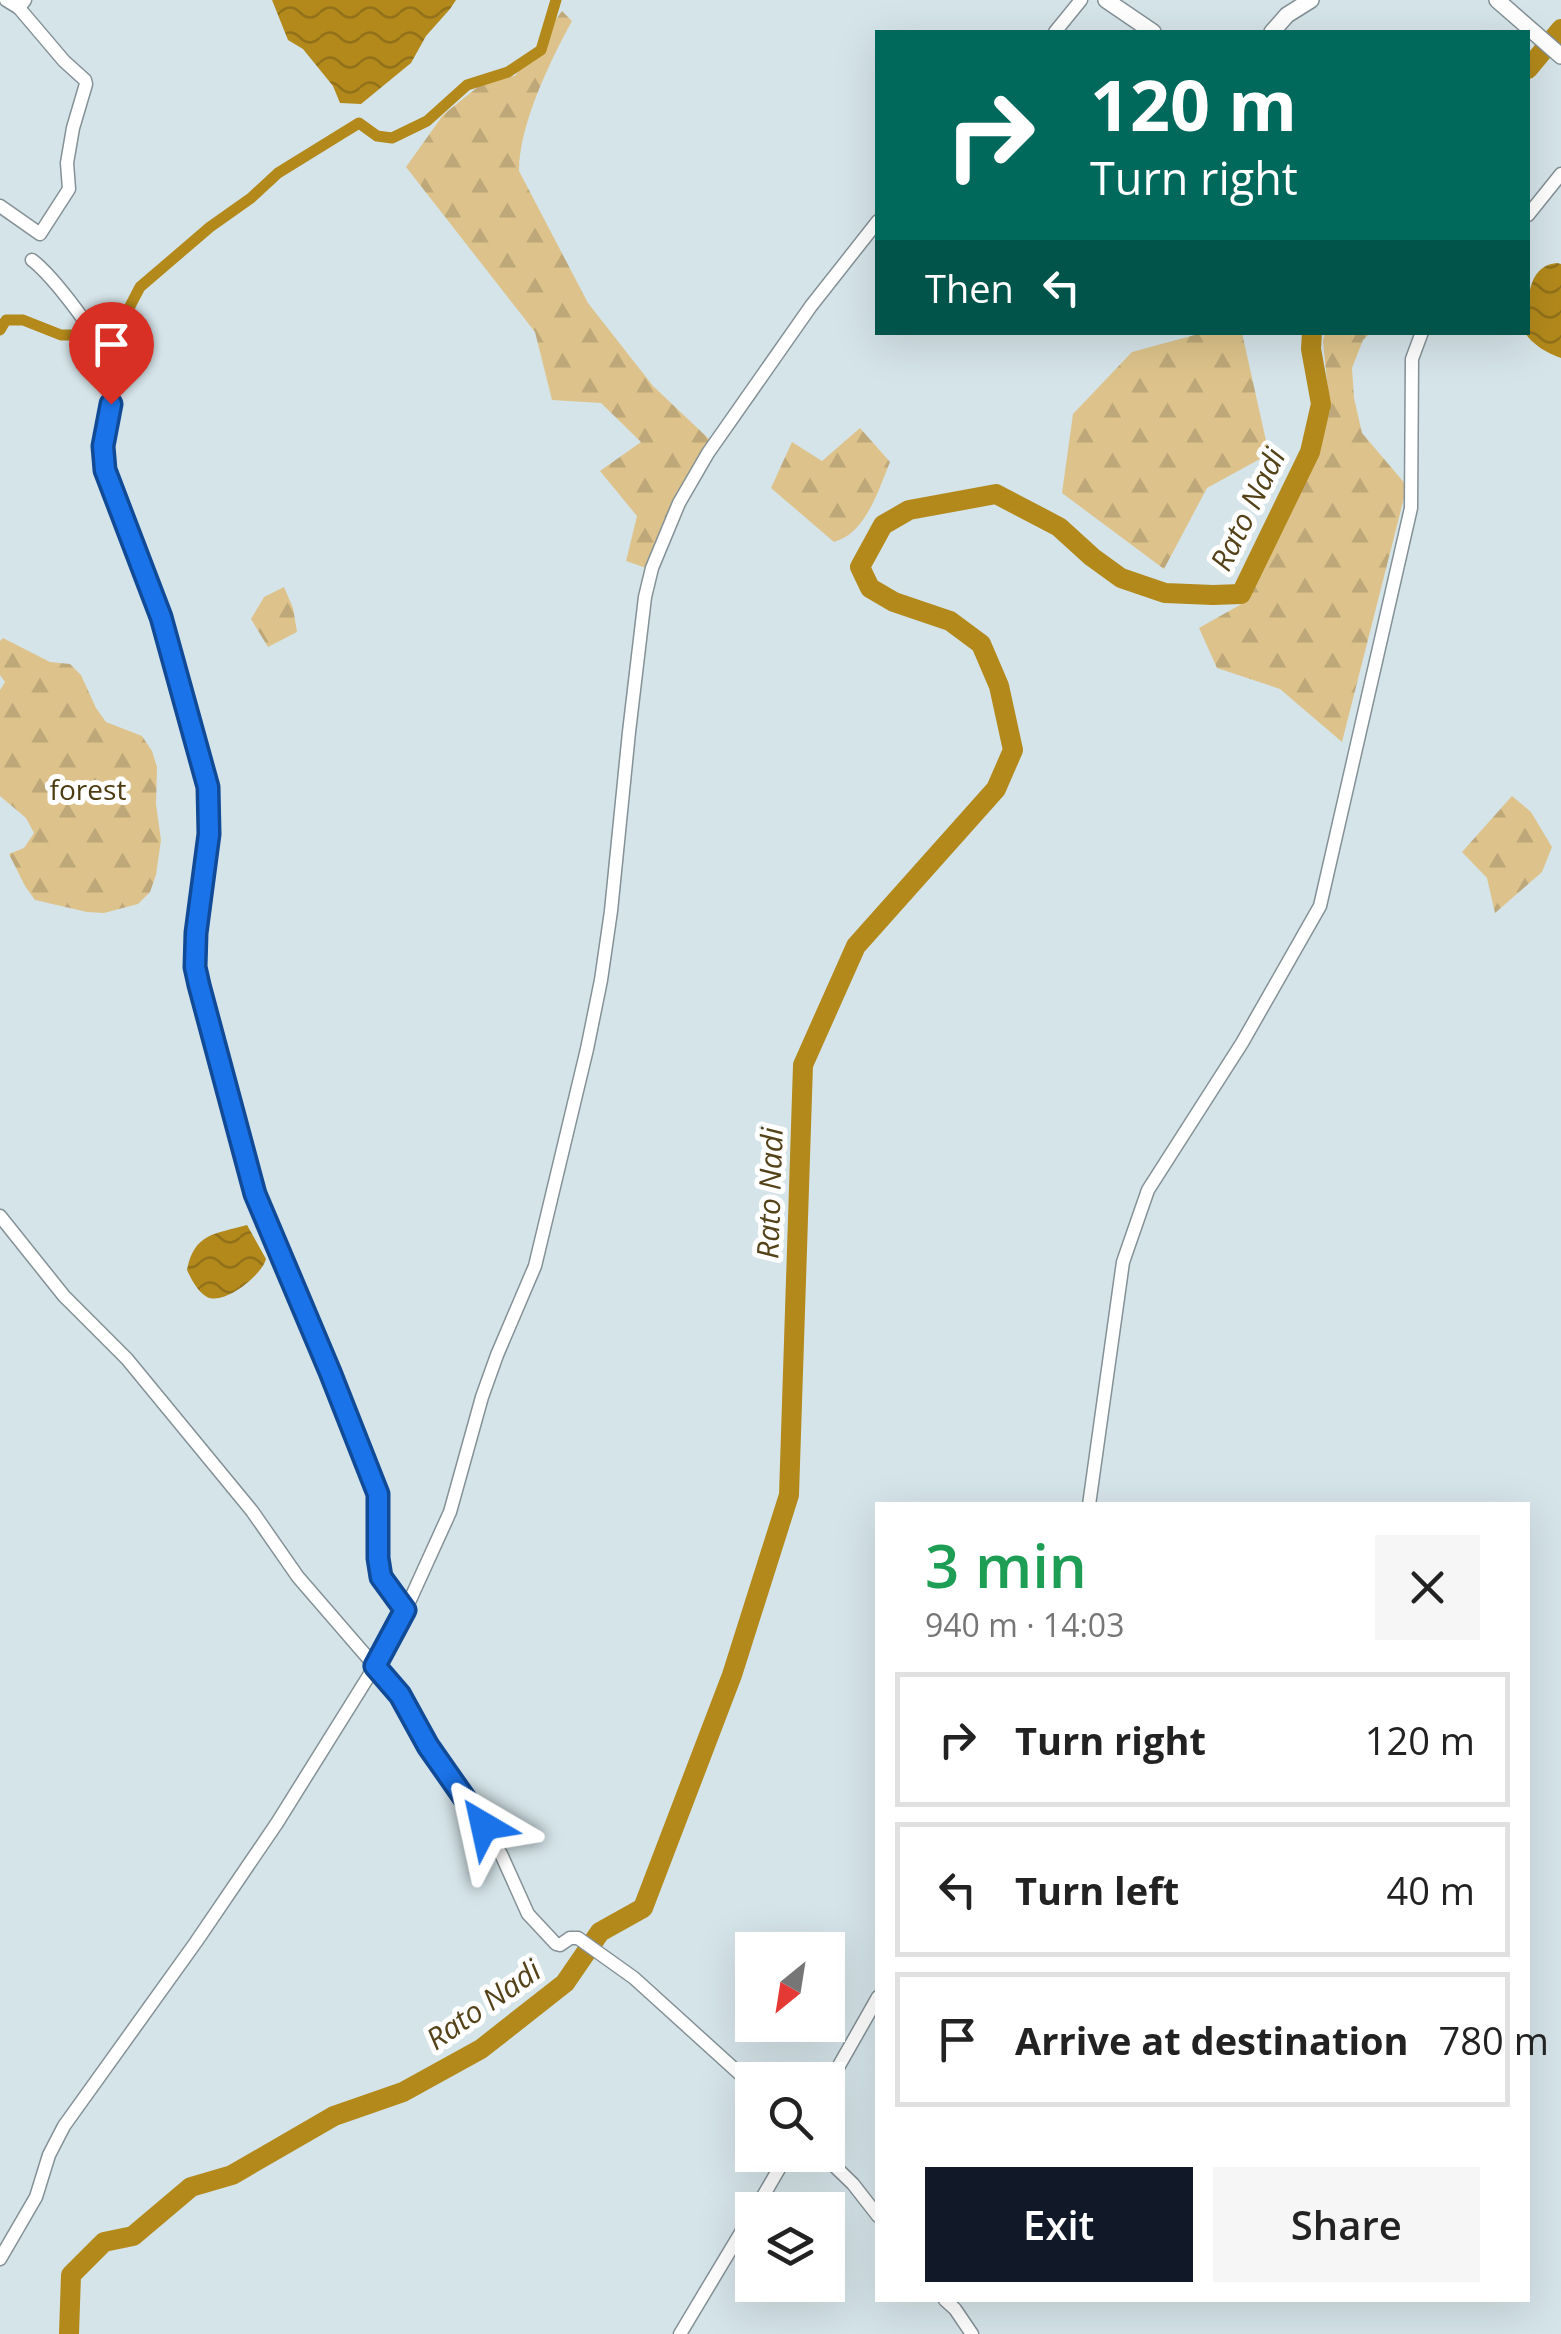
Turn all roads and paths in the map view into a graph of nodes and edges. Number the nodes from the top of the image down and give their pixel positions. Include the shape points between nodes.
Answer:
1 (6, 0) edge
2 (1081, 0) edge
3 (1106, 0) edge
4 (1311, 0) edge
5 (1497, 0) edge
6 (22, 4) edge
7 (1058, 30) edge
8 (1151, 30) edge
9 (1274, 30) edge
10 (1561, 56) edge
11 (1561, 174) edge
12 (0, 206) edge
13 (1530, 213) edge
14 (875, 225) edge
15 (32, 260) dead end
16 (1421, 335) edge
17 (0, 1216) edge
18 (1089, 1502) edge
19 (405, 1610) junction
20 (375, 1666) junction
21 (875, 2002) edge
22 (841, 2062) edge
23 (735, 2070) edge
24 (841, 2172) edge
25 (875, 2212) edge
26 (735, 2245) edge
27 (0, 2258) edge
28 (947, 2302) edge
29 (684, 2332) edge
30 (972, 2334) edge

1 - 6 street
2 - 7 street
3 - 8 street
4 - 9 street
5 - 10 street
6 - 12 street via 86,84 66,163 69,189 40,234
11 - 13 street
14 - 19 street via 701,464 652,568 611,911 578,1086 535,1266 482,1397 450,1512
15 - 19 street via 55,282 110,363 105,470 161,617 208,787 196,933 199,985 255,1194 378,1494 381,1577
16 - 18 street via 1412,359 1411,508 1320,906 1148,1190 1123,1262
17 - 20 street via 164,1402
19 - 20 street
20 - 23 street via 493,1840 528,1914 556,1944 578,1938 634,1978
20 - 27 street via 277,1823 64,2126 36,2196
21 - 22 street
24 - 25 street
26 - 29 street
28 - 30 street

